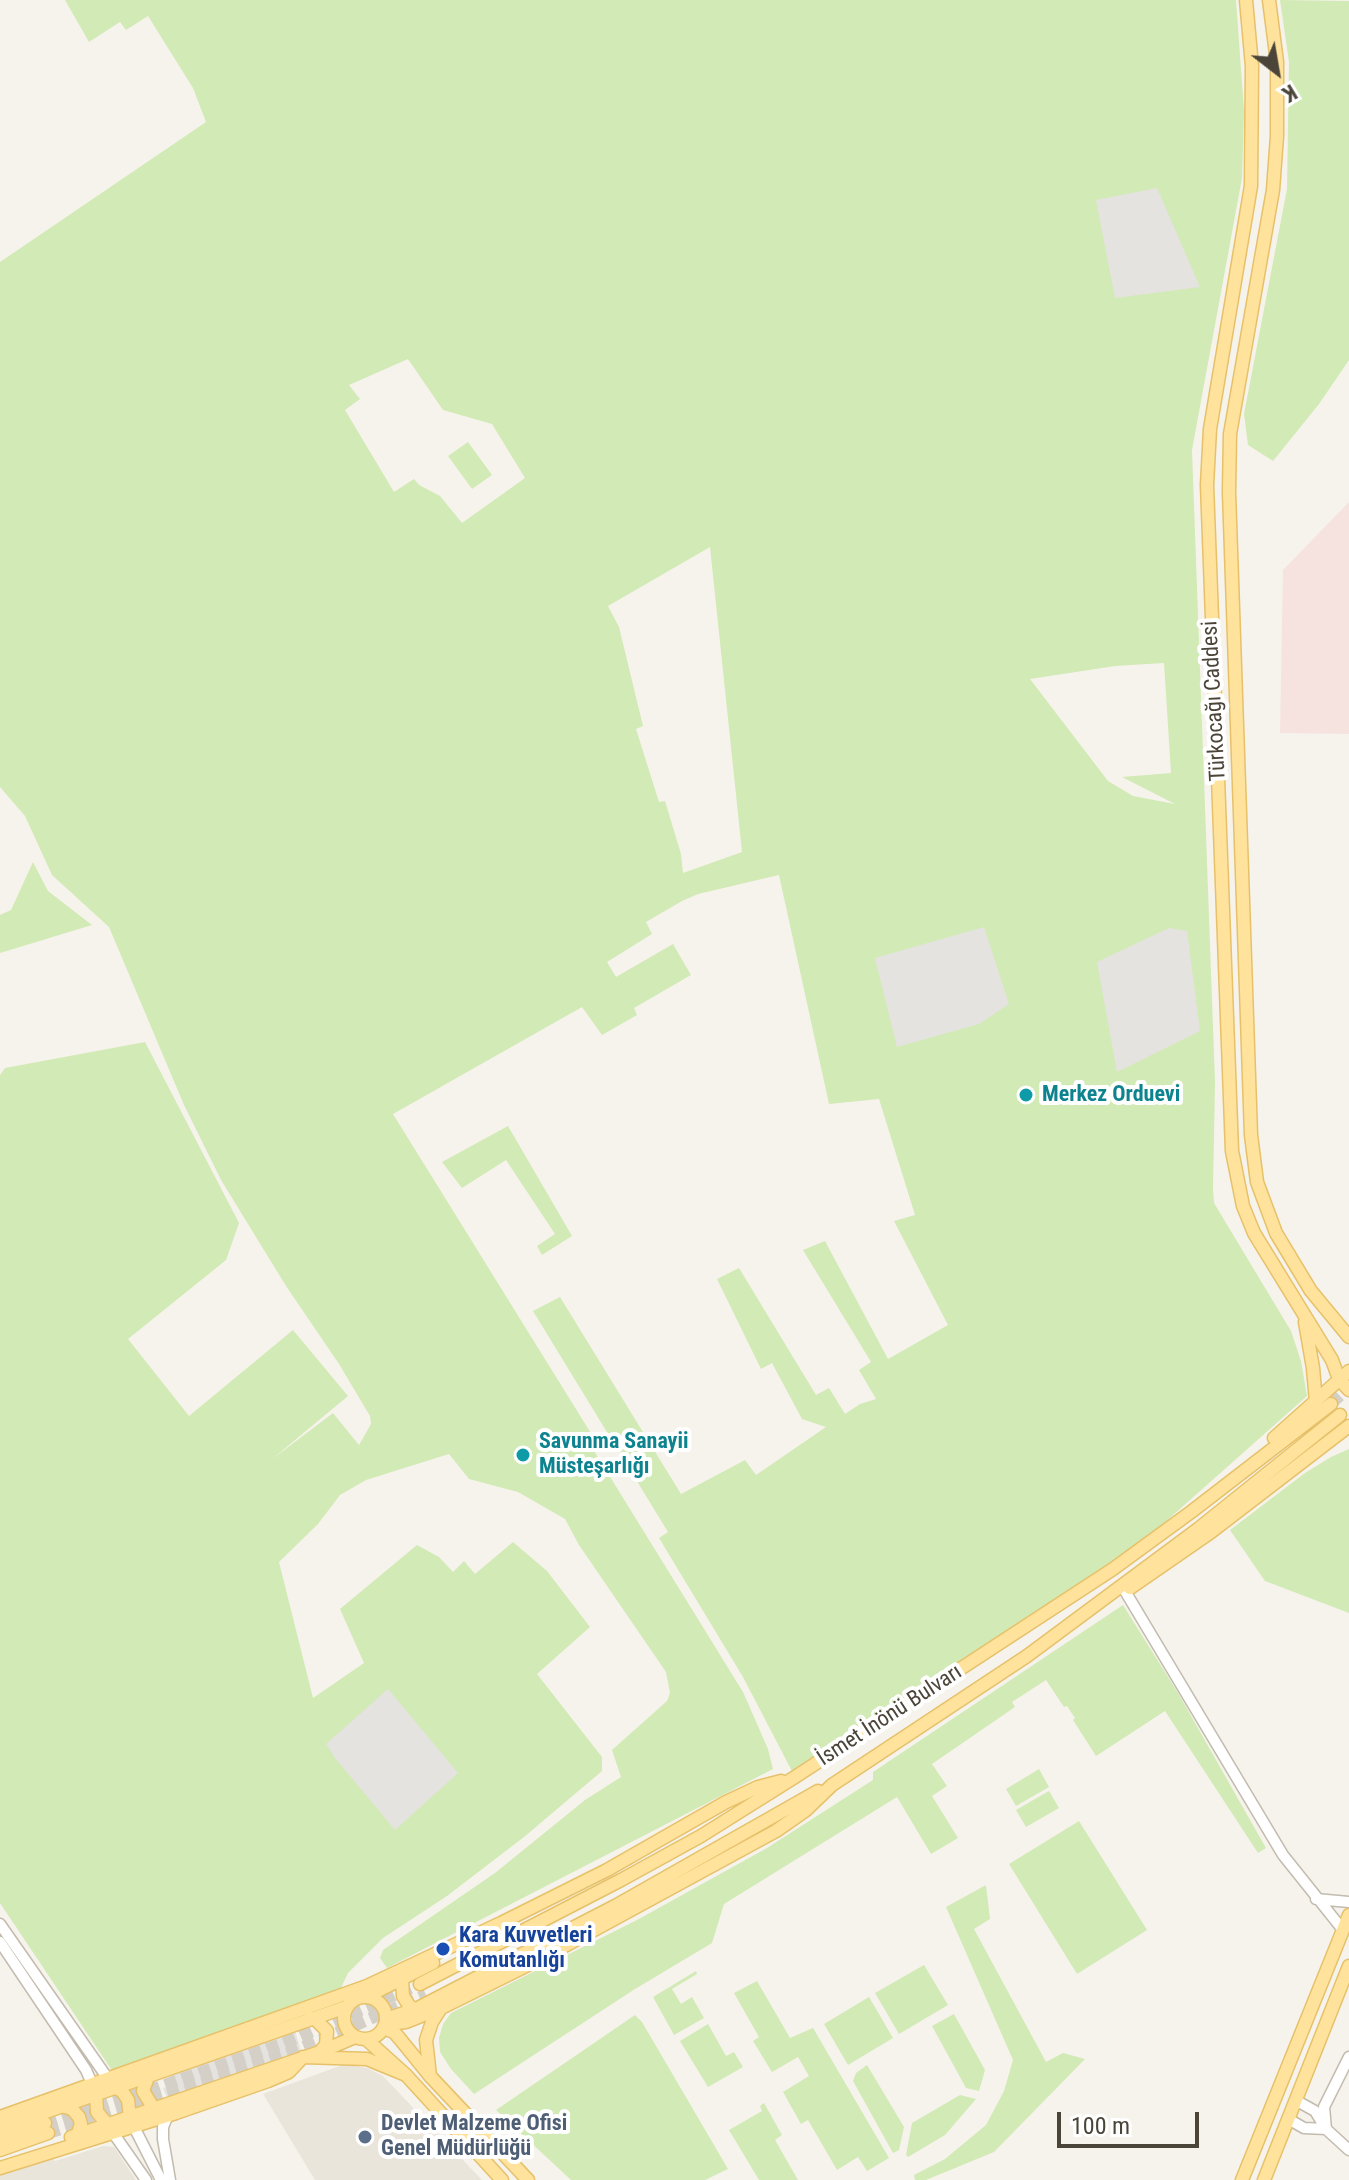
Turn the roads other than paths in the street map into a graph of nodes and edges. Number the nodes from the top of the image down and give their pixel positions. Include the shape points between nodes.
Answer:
1 (1246, 0) edge
2 (1269, 0) edge
3 (1210, 429) junction
4 (1230, 434) junction
5 (1240, 816) junction
6 (1221, 824) junction
7 (1240, 832) junction
8 (1221, 840) junction
9 (1304, 1315) junction
10 (1347, 1333) edge
11 (1344, 1375) edge
12 (1349, 1390) edge
13 (1316, 1402) junction
14 (1331, 1404) tunnel mouth
15 (1340, 1415) tunnel mouth
16 (1349, 1426) edge
17 (1349, 1440) edge
18 (1326, 1444) junction
19 (1191, 1512) junction
20 (1125, 1591) junction
21 (1027, 1656) junction
22 (795, 1777) junction
23 (832, 1785) junction
24 (699, 1858) junction
25 (1316, 1899) junction
26 (1349, 1902) edge
27 (1349, 1915) edge
28 (0, 1924) edge
29 (1343, 1930) junction
30 (0, 1942) edge
31 (1349, 1966) edge
32 (402, 1979) junction
33 (368, 1996) junction
34 (346, 2007) junction
35 (441, 2008) junction
36 (416, 2009) junction
37 (310, 2018) junction
38 (385, 2024) junction
39 (361, 2038) junction
40 (320, 2052) junction
41 (303, 2057) junction
42 (1349, 2057) edge
43 (406, 2075) junction
44 (430, 2076) junction
45 (106, 2077) junction
46 (148, 2077) junction
47 (94, 2088) junction
48 (115, 2088) junction
49 (1278, 2093) junction
50 (1297, 2101) junction
51 (61, 2106) junction
52 (154, 2109) junction
53 (1270, 2111) junction
54 (168, 2115) junction
55 (0, 2117) edge
56 (1290, 2120) junction
57 (132, 2122) junction
58 (0, 2128) edge
59 (111, 2129) junction
60 (1326, 2129) junction
61 (77, 2136) junction
62 (0, 2139) edge
63 (0, 2150) edge
64 (1349, 2150) edge
65 (0, 2161) edge
66 (0, 2168) edge
67 (146, 2180) edge
68 (161, 2180) edge
69 (170, 2180) edge
70 (502, 2180) edge
71 (528, 2180) edge
72 (1242, 2180) edge
73 (1264, 2180) edge

1 - 3 main road, Türkocağı Caddesi via 1251,186
2 - 4 main road, Türkocağı Caddesi via 1277,62 1273,190
3 - 4 main road
3 - 6 main road, Türkocağı Caddesi via 1208,565
4 - 5 main road, Türkocağı Caddesi
5 - 6 main road
5 - 7 main road, Türkocağı Caddesi
6 - 8 main road, Türkocağı Caddesi
7 - 8 main road
7 - 10 main road, Türkocağı Caddesi via 1257,1182 1295,1266
8 - 9 main road, Türkocağı Caddesi via 1236,1181 1254,1233
9 - 11 main road, Türkocağı Caddesi
9 - 13 main road
11 - 12 main road, Türkocağı Caddesi
11 - 13 main road
13 - 19 main road
14 - 19 main road, İsmet İnönü Bulvarı
15 - 21 main road, İsmet İnönü Bulvarı
16 - 18 main road
17 - 18 main road
18 - 20 main road
19 - 22 main road, İsmet İnönü Bulvarı via 1025,1629
20 - 21 main road
20 - 25 street via 1276,1844
21 - 23 main road, İsmet İnönü Bulvarı
22 - 24 main road, İsmet İnönü Bulvarı via 701,1836 423,1990
22 - 32 main road
22 - 45 main road via 726,1802 607,1870 367,1986
23 - 24 main road
23 - 35 main road via 776,1831
24 - 36 main road
25 - 26 street
25 - 29 street
27 - 29 main road
28 - 45 street
29 - 49 main road
30 - 47 street
31 - 50 main road
32 - 33 main road
32 - 36 main road via 406,2002
33 - 34 main road via 355,1998
33 - 38 main road via 380,2002
34 - 37 main road
34 - 39 main road via 345,2027
35 - 38 main road
35 - 44 main road via 426,2040
36 - 38 main road
37 - 40 main road via 327,2031
37 - 46 main road
38 - 39 main road via 376,2036
38 - 44 main road
39 - 40 main road
39 - 43 main road
40 - 41 main road
41 - 43 main road via 367,2059
41 - 52 main road
41 - 54 main road via 289,2072
42 - 60 street via 1324,2107
43 - 70 main road
44 - 71 main road
45 - 47 main road
45 - 48 street
46 - 48 main road
46 - 52 main road via 143,2091
47 - 48 main road
47 - 51 main road
47 - 55 main road
47 - 59 main road via 97,2112
48 - 57 main road via 128,2100
49 - 50 main road
49 - 53 main road
50 - 56 main road
50 - 60 street via 1315,2111
51 - 58 main road
51 - 61 main road via 79,2117
52 - 57 main road
53 - 56 main road
53 - 72 main road
54 - 57 main road
54 - 69 street via 163,2139
56 - 60 street via 1304,2128
56 - 73 main road
57 - 59 main road
57 - 68 street
59 - 61 main road
59 - 66 main road
59 - 67 street
60 - 64 street
61 - 65 main road
62 - 63 main road via 46,2128

